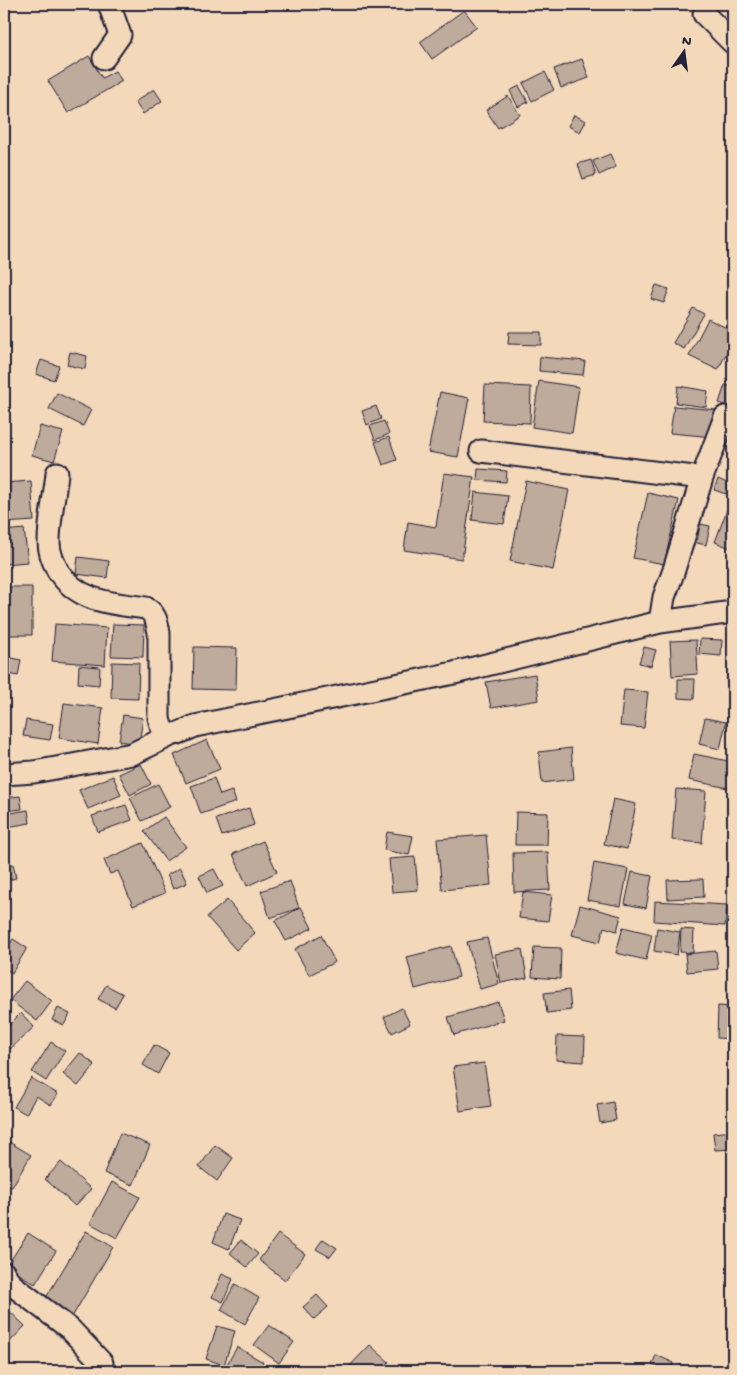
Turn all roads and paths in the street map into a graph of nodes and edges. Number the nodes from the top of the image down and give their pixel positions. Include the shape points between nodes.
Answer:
1 (109, 4) edge
2 (704, 14) dead end
3 (733, 43) edge
4 (104, 58) dead end
5 (725, 417) dead end
6 (481, 451) dead end
7 (57, 473) dead end
8 (702, 478) junction
9 (733, 612) edge
10 (660, 622) junction
11 (173, 734) junction
12 (4, 774) edge
13 (4, 1273) edge
14 (102, 1363) dead end

1 - 4 street via 120,35
2 - 3 street
5 - 8 street
6 - 8 street
7 - 11 street via 49,543 52,561 62,577 79,593 96,600 146,608 153,613 159,633 159,718 161,729 166,734
8 - 10 street via 664,597
9 - 10 street
10 - 11 street via 454,673 195,726
11 - 12 street via 132,754 34,772
13 - 14 street via 11,1284 70,1329

